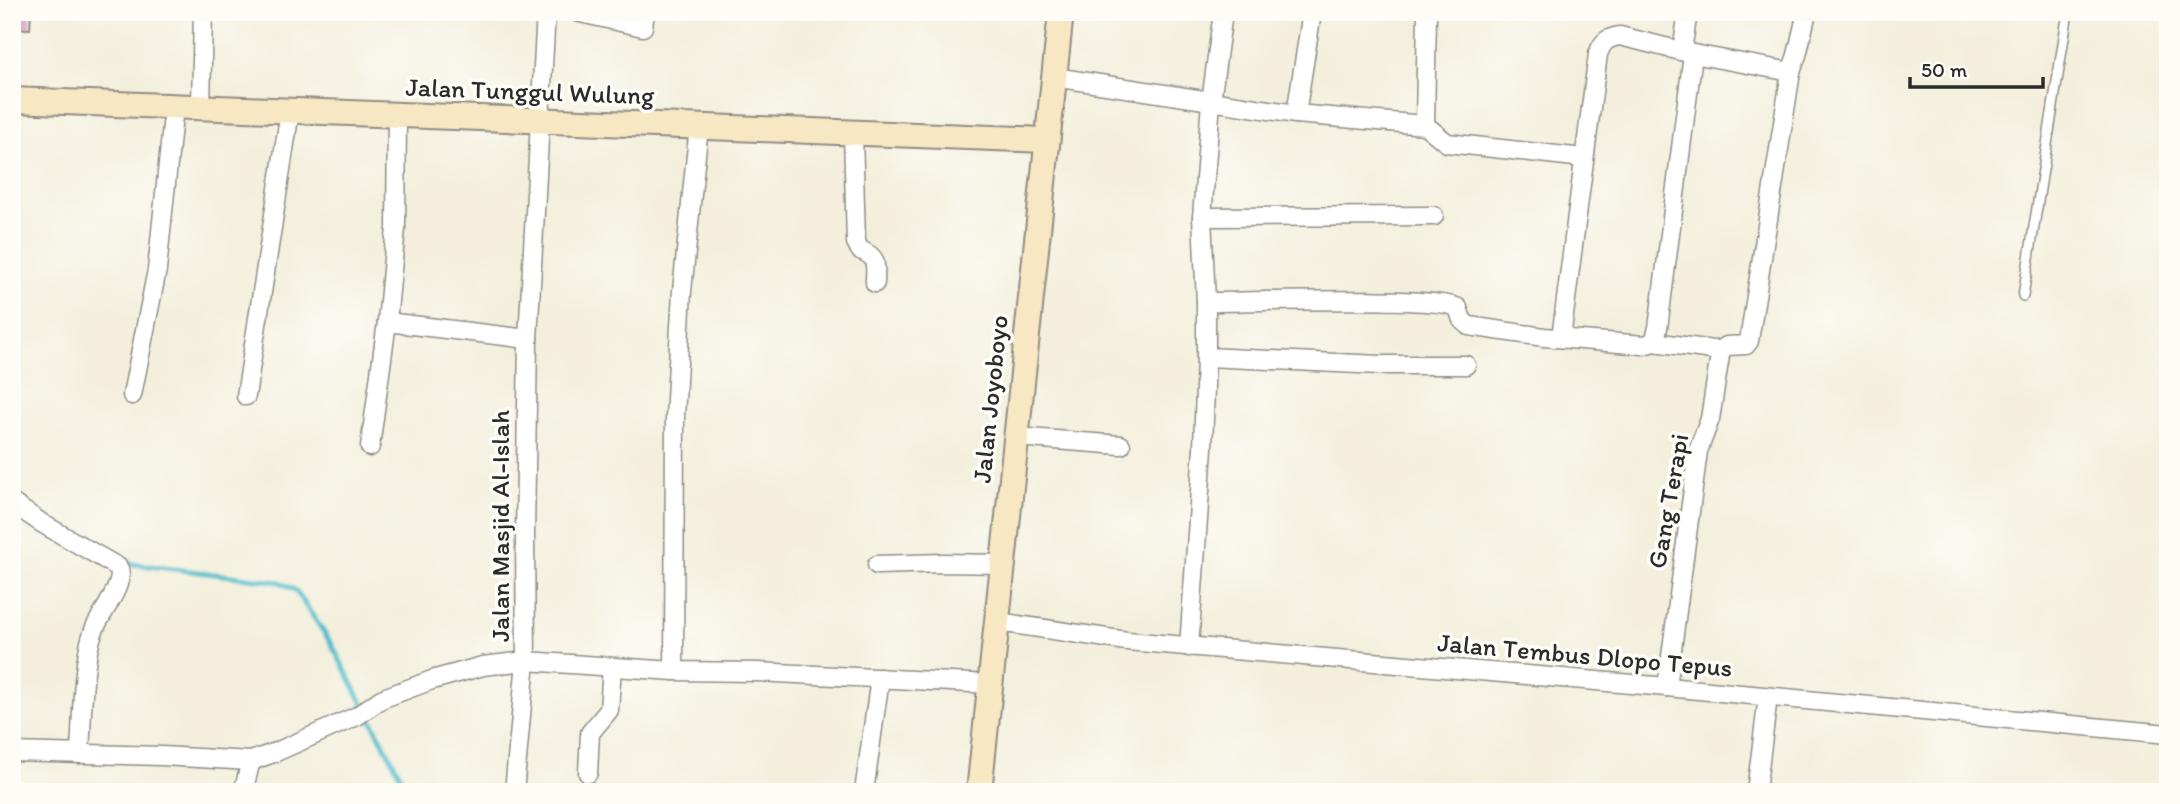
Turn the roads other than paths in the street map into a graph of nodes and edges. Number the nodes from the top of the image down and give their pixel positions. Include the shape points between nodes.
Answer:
1 (203, 12) edge
2 (546, 12) edge
3 (576, 12) edge
4 (645, 12) edge
5 (1061, 12) edge
6 (1223, 12) edge
7 (1312, 12) edge
8 (1427, 12) edge
9 (1688, 12) edge
10 (1807, 12) edge
11 (2068, 12) edge
12 (1688, 53) junction
13 (1791, 72) junction
14 (1054, 77) junction
15 (12, 100) edge
16 (1211, 102) junction
17 (174, 106) junction
18 (201, 107) junction
19 (290, 111) junction
20 (1296, 114) junction
21 (397, 116) junction
22 (540, 120) junction
23 (1425, 125) junction
24 (699, 126) junction
25 (853, 133) junction
26 (1046, 140) junction
27 (1584, 158) junction
28 (1434, 216) dead end
29 (1202, 217) junction
30 (876, 283) dead end
31 (2023, 296) dead end
32 (1206, 302) junction
33 (387, 322) junction
34 (1562, 338) junction
35 (528, 340) junction
36 (1654, 342) junction
37 (1720, 351) junction
38 (1206, 357) junction
39 (1466, 365) dead end
40 (132, 395) dead end
41 (246, 396) dead end
42 (1016, 437) junction
43 (1121, 445) dead end
44 (370, 447) dead end
45 (12, 503) edge
46 (1003, 564) junction
47 (877, 565) dead end
48 (998, 622) junction
49 (1189, 647) junction
50 (526, 661) junction
51 (612, 667) junction
52 (674, 671) junction
53 (880, 678) junction
54 (990, 684) junction
55 (1667, 687) junction
56 (1768, 697) junction
57 (2168, 734) edge
58 (12, 752) edge
59 (80, 754) junction
60 (251, 761) junction
61 (588, 773) dead end
62 (243, 792) edge
63 (514, 792) edge
64 (864, 792) edge
65 (979, 792) edge
66 (1756, 792) edge

1 - 18 street
2 - 22 street, Jalan Masjid Al-Islah
3 - 4 street via 643,27
5 - 14 main road, Jalan Joyoboyo
6 - 16 street
7 - 20 street
8 - 23 street
9 - 12 street
10 - 13 street
11 - 31 lane
12 - 13 street
12 - 27 street via 1620,36 1603,43
12 - 36 street
13 - 37 street via 1749,341
14 - 16 street
14 - 26 main road, Jalan Joyoboyo
15 - 17 main road, Jalan Tunggul Wulung
16 - 20 street
16 - 29 street
17 - 18 main road, Jalan Tunggul Wulung
17 - 40 street via 157,270
18 - 19 main road, Jalan Tunggul Wulung
19 - 21 main road, Jalan Tunggul Wulung
19 - 41 street
20 - 23 street
21 - 22 main road, Jalan Tunggul Wulung
21 - 33 street via 396,228
22 - 24 main road, Jalan Tunggul Wulung
22 - 35 street, Jalan Masjid Al-Islah
23 - 27 street via 1447,143
24 - 25 main road, Jalan Tunggul Wulung
24 - 52 street via 675,417
25 - 26 main road, Jalan Tunggul Wulung
25 - 30 street via 856,242 874,258
26 - 42 main road, Jalan Joyoboyo
27 - 34 street
28 - 29 street
29 - 32 street
32 - 34 street via 1450,304 1469,326
32 - 38 street
33 - 35 street
33 - 44 street
34 - 36 street
35 - 50 street, Jalan Masjid Al-Islah
36 - 37 street
37 - 55 street, Gang Terapi via 1710,419 1696,464
38 - 39 street
38 - 49 street
42 - 43 street
42 - 46 main road, Jalan Joyoboyo
45 - 59 street via 121,572 93,631
46 - 47 street
46 - 48 main road, Jalan Joyoboyo
48 - 49 street, Jalan Tembus Dlopo Tepus
48 - 54 main road, Jalan Joyoboyo
49 - 55 street, Jalan Tembus Dlopo Tepus
50 - 51 street, Jalan Masjid Al-Islah
50 - 60 street via 432,680
50 - 63 street
51 - 52 street, Jalan Masjid Al-Islah
51 - 61 street via 609,710 590,733
52 - 53 street, Jalan Masjid Al-Islah
53 - 54 street, Jalan Masjid Al-Islah
53 - 64 street
54 - 65 main road, Jalan Joyoboyo
55 - 56 street, Jalan Tembus Dlopo Tepus
56 - 57 street, Jalan Tembus Dlopo Tepus
56 - 66 street
58 - 59 street
59 - 60 street
60 - 62 street

